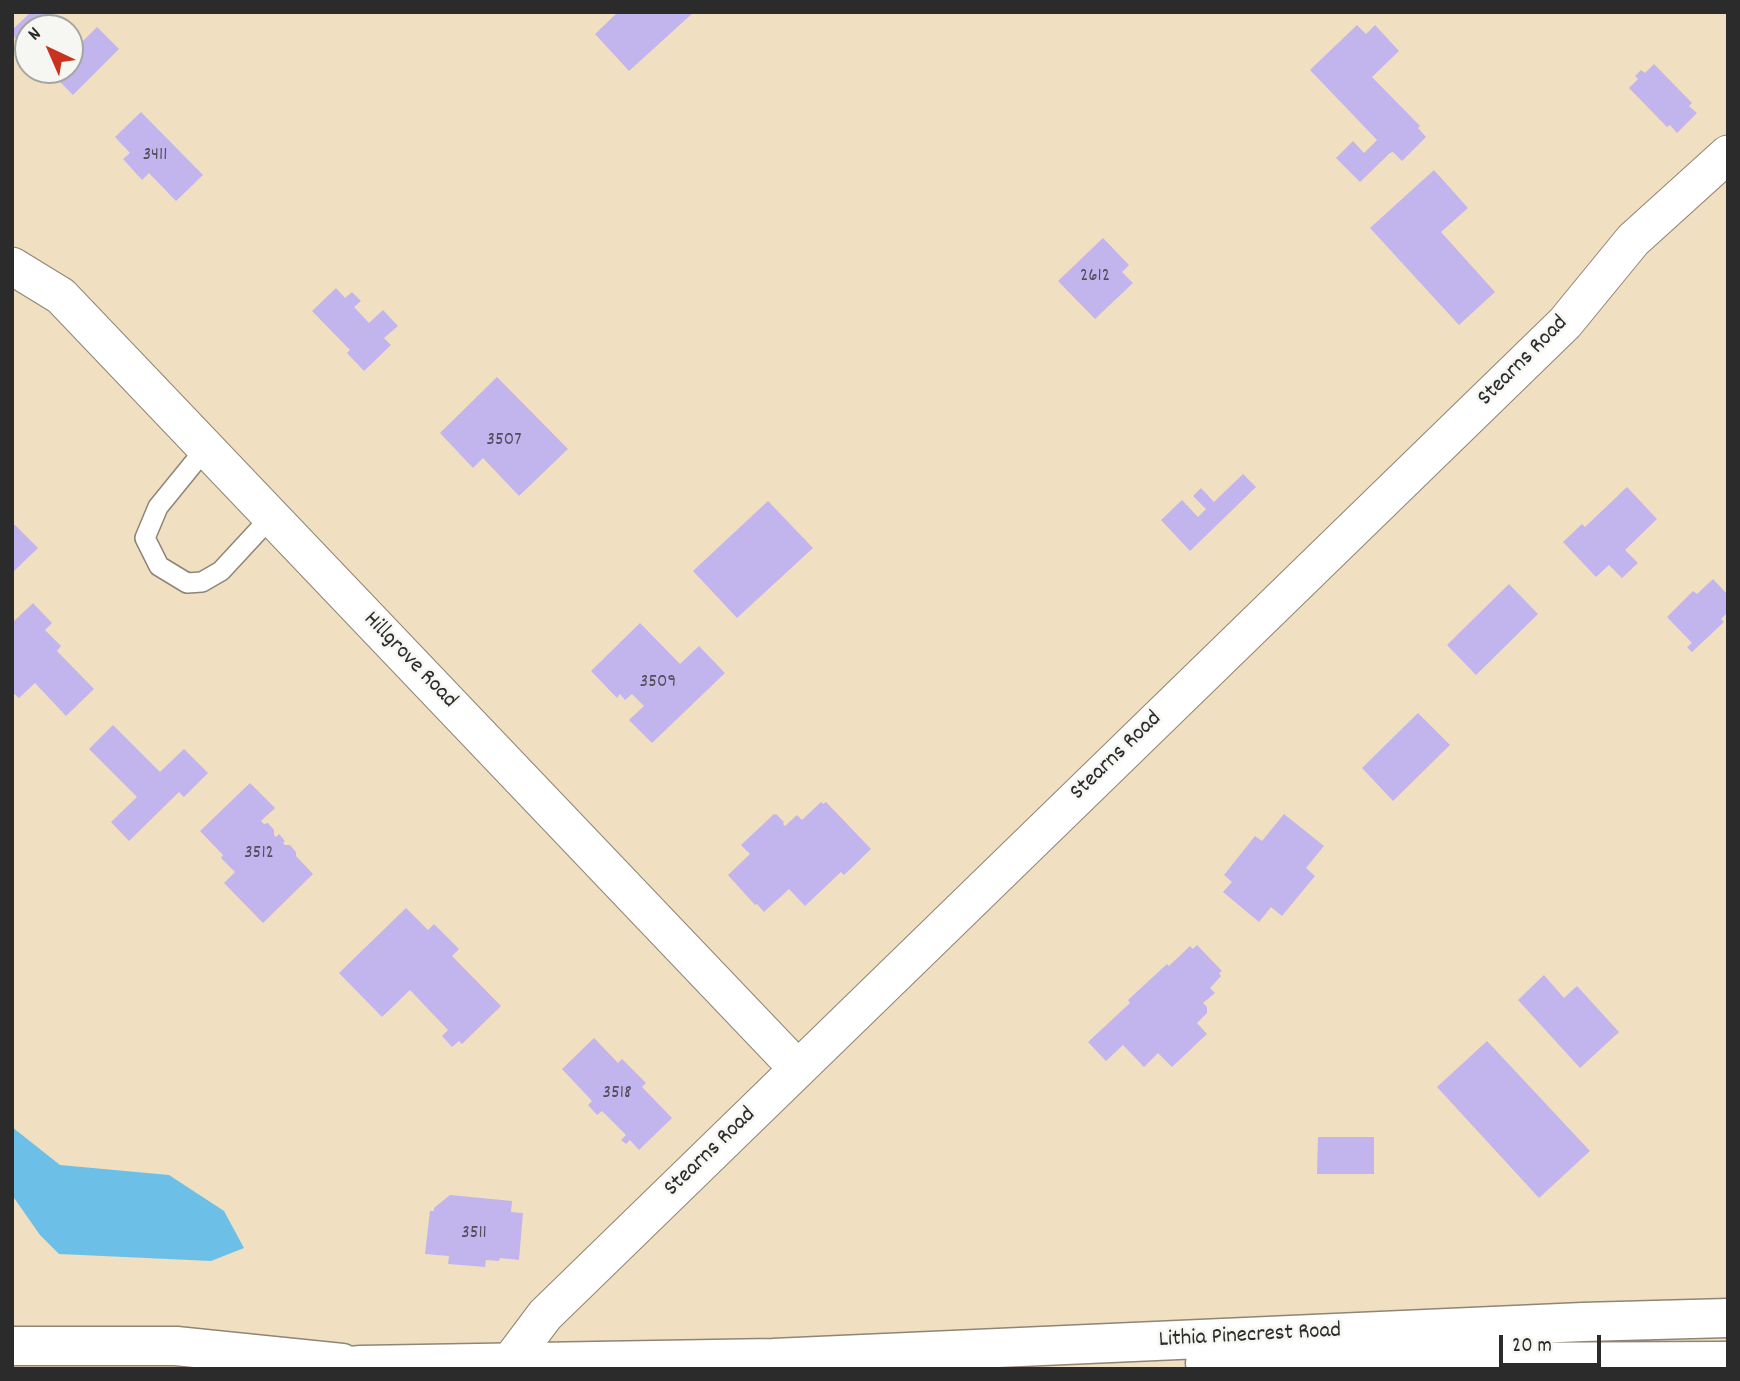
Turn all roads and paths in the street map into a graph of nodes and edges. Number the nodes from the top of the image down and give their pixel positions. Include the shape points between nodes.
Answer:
1 (1728, 154) edge
2 (12, 266) edge
3 (206, 448) junction
4 (271, 517) junction
5 (797, 1068) junction
6 (1681, 1318) junction
7 (1728, 1318) edge
8 (12, 1346) edge
9 (773, 1358) junction
10 (509, 1363) junction
11 (1709, 1364) edge
12 (361, 1365) junction
13 (1658, 1365) edge
14 (315, 1369) edge

1 - 5 street, Stearns Road via 1633,240 1565,323
2 - 3 street, Hillgrove Road via 61,296
3 - 4 street, Hillgrove Road
3 - 4 lane via 158,507 145,538 159,566 187,583 202,582 221,571
4 - 5 street, Hillgrove Road
5 - 10 street, Stearns Road via 545,1315
6 - 7 main road, Lithia Pinecrest Road
6 - 9 main road, Lithia Pinecrest Road
6 - 11 main road
6 - 13 main road
8 - 12 main road, Lithia Pinecrest Road via 176,1346
9 - 10 main road, Lithia Pinecrest Road
9 - 13 main road, Lithia Pinecrest Road
10 - 12 main road, Lithia Pinecrest Road
11 - 13 main road, Lithia Pinecrest Road
12 - 14 main road, Lithia Pinecrest Road

